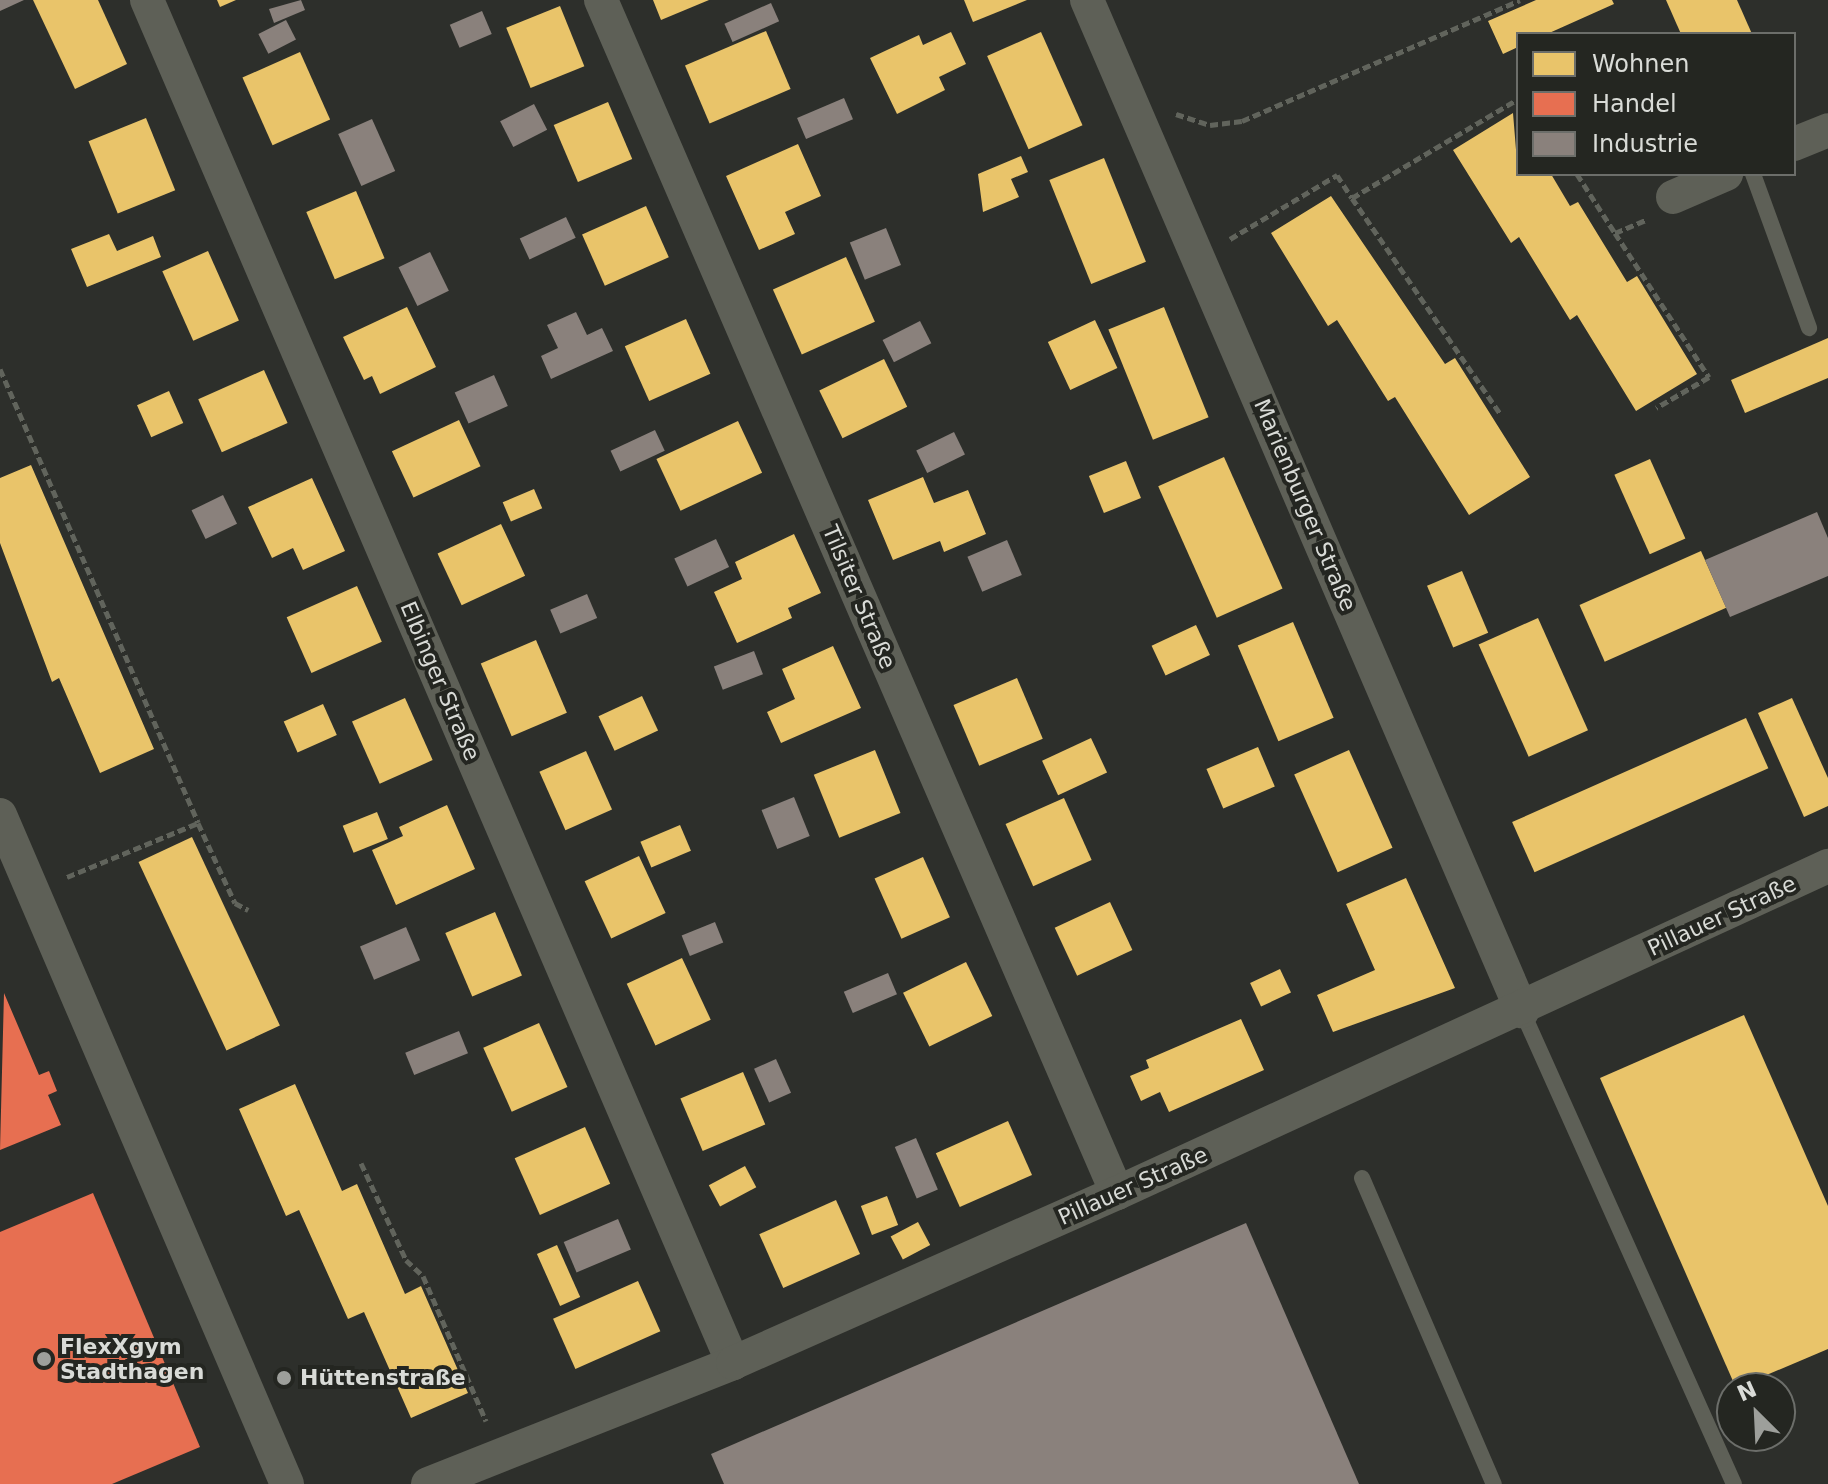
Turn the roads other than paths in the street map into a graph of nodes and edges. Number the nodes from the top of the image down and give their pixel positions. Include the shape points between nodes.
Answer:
1 (147, 0) edge
2 (601, 0) edge
3 (1087, 0) edge
4 (1828, 130) edge
5 (1796, 143) edge
6 (1721, 176) edge
7 (1754, 176) edge
8 (1673, 197) road end
9 (1809, 328) dead end
10 (0, 815) edge
11 (1828, 866) edge
12 (1522, 1011) junction
13 (1362, 1178) dead end
14 (1117, 1193) junction
15 (733, 1363) junction
16 (287, 1484) edge
17 (428, 1484) edge
18 (1494, 1484) edge
19 (1734, 1484) edge

1 - 15 street, Elbinger Straße
2 - 14 street, Tilsiter Straße
3 - 12 street, Marienburger Straße
4 - 5 street
6 - 8 street
7 - 9 lane
10 - 16 street
11 - 12 street, Pillauer Straße
12 - 14 street, Pillauer Straße
12 - 19 lane
13 - 18 lane
14 - 15 street, Pillauer Straße
15 - 17 street, Pillauer Straße

